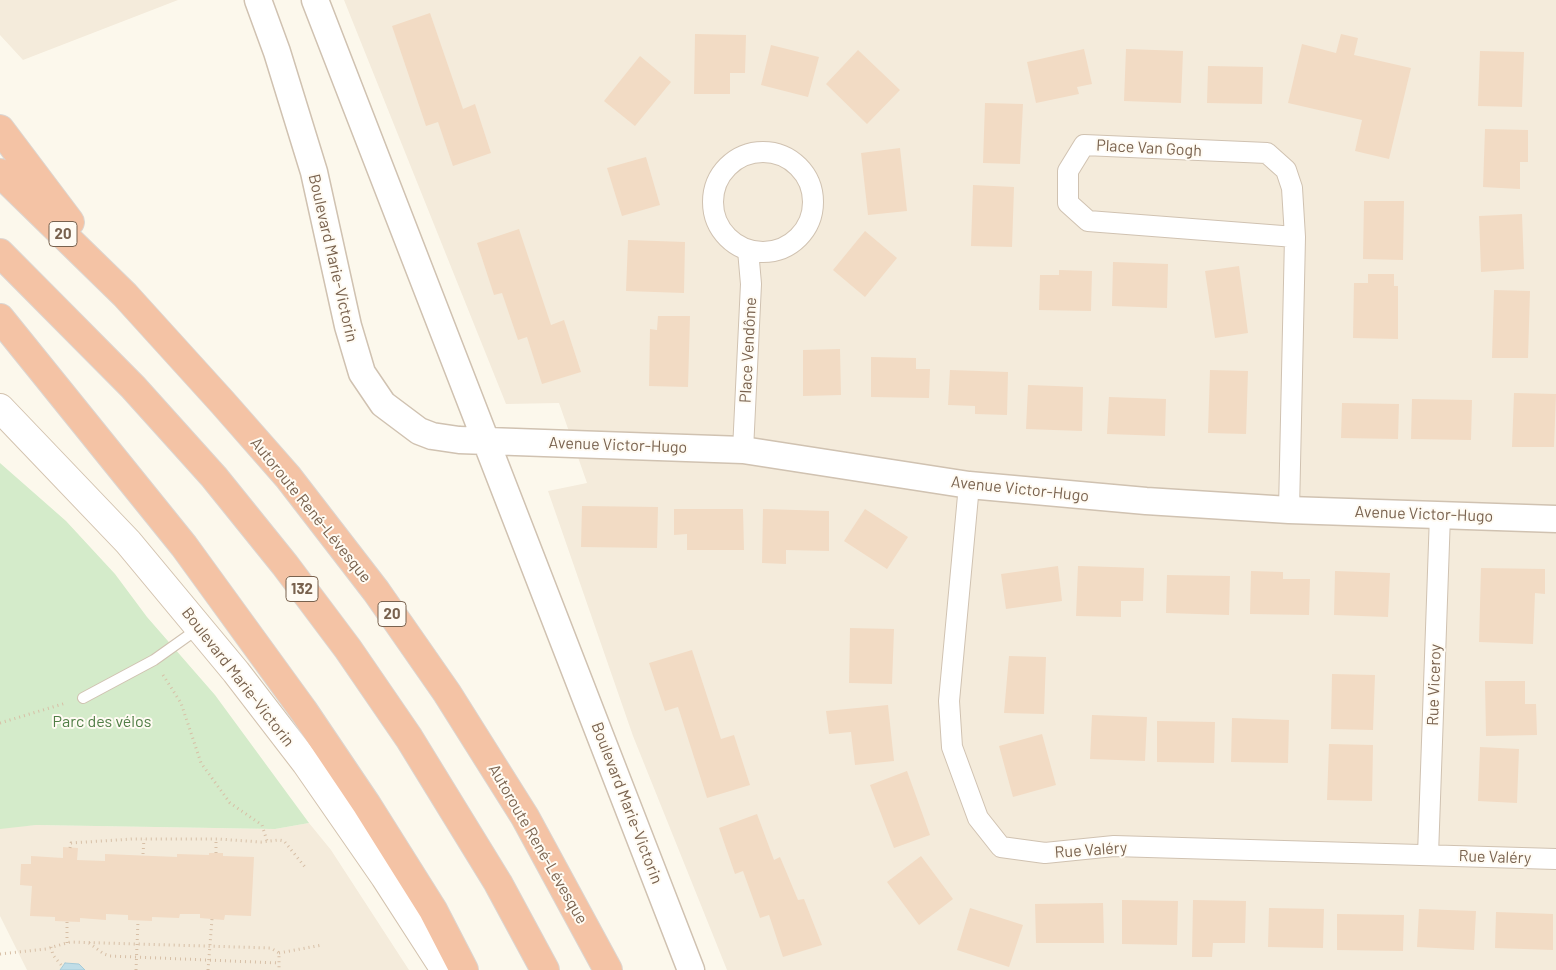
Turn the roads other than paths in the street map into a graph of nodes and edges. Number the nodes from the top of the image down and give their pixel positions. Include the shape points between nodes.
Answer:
1 (258, 0) edge
2 (315, 0) edge
3 (0, 129) edge
4 (0, 173) edge
5 (1295, 237) junction
6 (748, 250) junction
7 (0, 253) edge
8 (125, 295) junction
9 (0, 318) edge
10 (0, 408) edge
11 (486, 440) junction
12 (743, 450) junction
13 (969, 485) junction
14 (1288, 510) junction
15 (1440, 515) junction
16 (1556, 519) edge
17 (200, 627) junction
18 (83, 698) road end
19 (1428, 855) junction
20 (1556, 859) edge
21 (445, 970) edge
22 (464, 970) edge
23 (545, 970) edge
24 (608, 970) edge
25 (691, 970) edge

1 - 11 street, Boulevard Marie-Victorin via 311,164 362,373 383,404 419,431 444,439
2 - 11 street, Boulevard Marie-Victorin
3 - 8 highway
4 - 8 highway, Autoroute René-Lévesque / 20
5 - 5 street, Place Van Gogh via 1292,188 1286,170 1267,153 1084,145 1068,171 1068,203 1088,221
5 - 14 street, Place Van Gogh
6 - 6 street via 732,242 720,229 714,213 713,195 718,178 729,164 744,155 761,151 779,154 793,160 808,178 814,201 812,216 805,231 781,250 765,253
6 - 12 street, Place Vendôme via 751,284
7 - 23 highway, 132 via 133,387 214,477 285,565 409,738 493,875
8 - 24 highway, Autoroute René-Lévesque / 20 via 288,477 376,591 447,693 520,809
9 - 22 highway via 184,546 297,702 433,910
10 - 17 main road, Boulevard Marie-Victorin via 122,535
11 - 12 street, Avenue Victor-Hugo
11 - 25 street, Boulevard Marie-Victorin
12 - 13 street, Avenue Victor-Hugo
13 - 14 street, Avenue Victor-Hugo
13 - 19 street, Rue Valéry via 949,701 952,747 978,818 1001,847 1045,853 1114,846
14 - 15 street, Avenue Victor-Hugo
15 - 16 street, Avenue Victor-Hugo
15 - 19 street, Rue Viceroy
17 - 18 lane via 154,660
17 - 21 main road, Boulevard Marie-Victorin via 306,763
19 - 20 street, Rue Valéry

